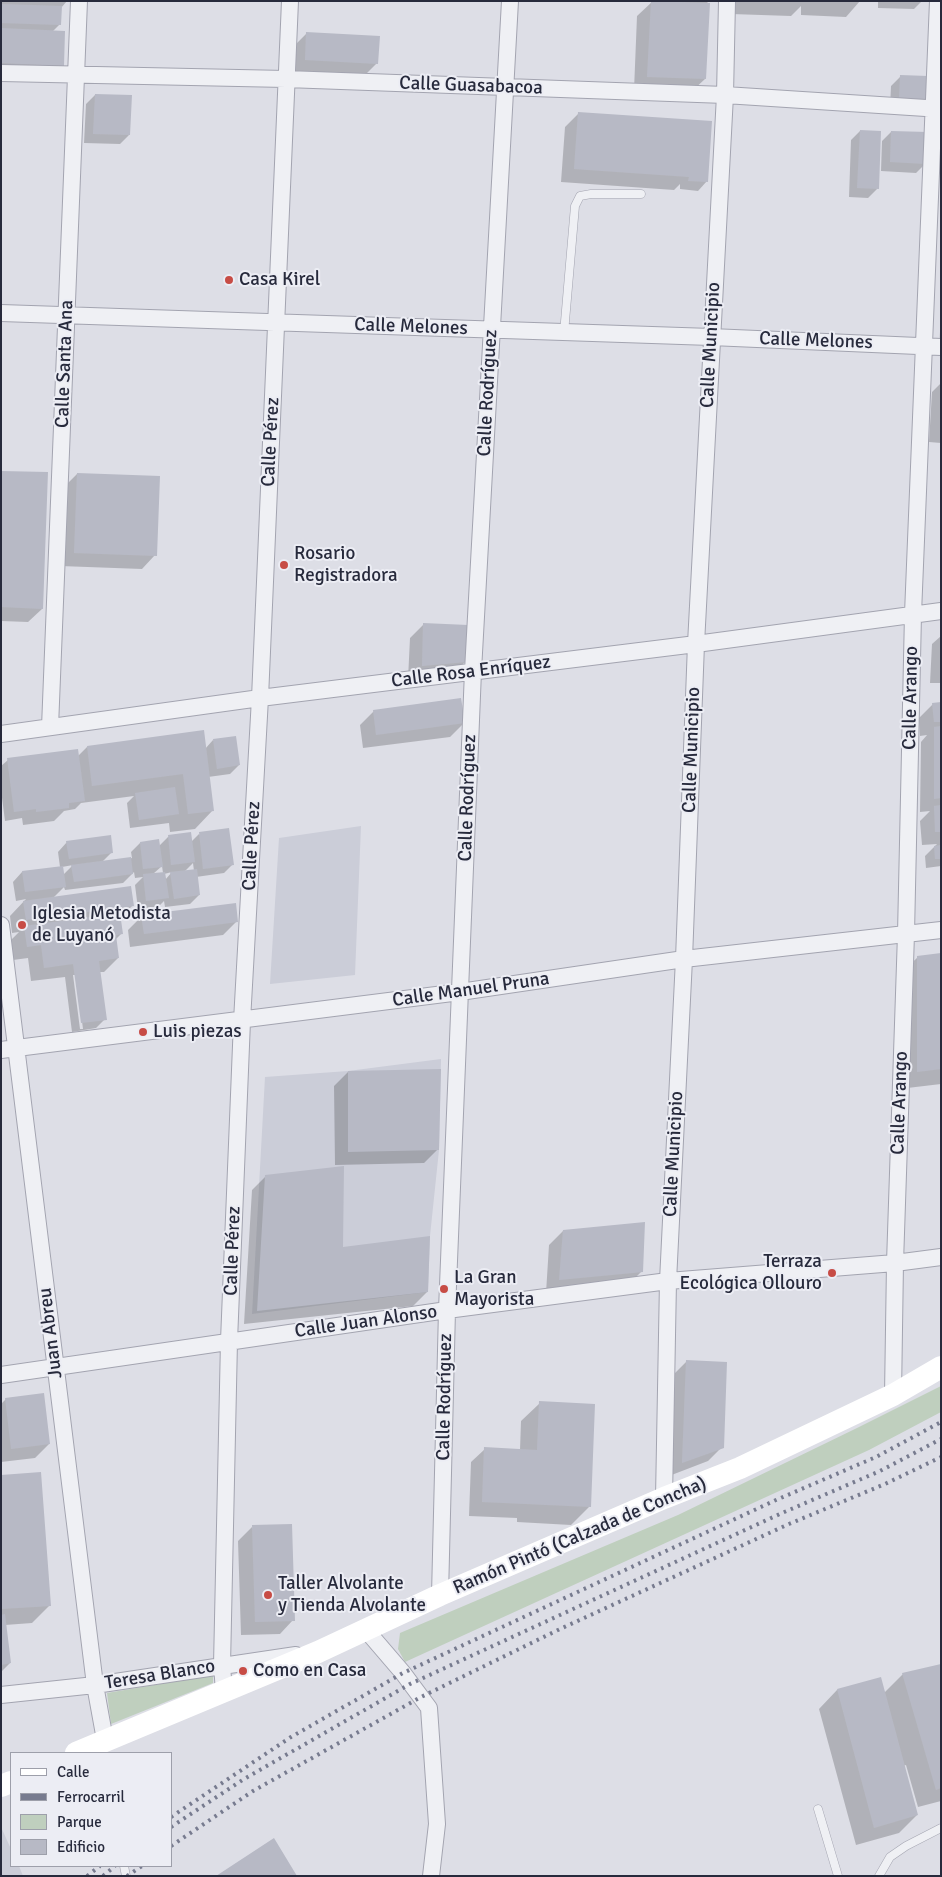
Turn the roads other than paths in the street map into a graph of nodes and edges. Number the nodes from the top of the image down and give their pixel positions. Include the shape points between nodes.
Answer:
1 (79, 1) edge
2 (290, 1) edge
3 (510, 1) edge
4 (727, 1) edge
5 (938, 1) edge
6 (1, 73) edge
7 (76, 76) junction
8 (286, 79) junction
9 (506, 87) junction
10 (725, 95) junction
11 (938, 109) edge
12 (641, 194) dead end
13 (1, 313) edge
14 (67, 315) junction
15 (276, 322) junction
16 (491, 330) junction
17 (564, 333) junction
18 (711, 337) junction
19 (924, 346) junction
20 (941, 347) edge
21 (941, 611) edge
22 (913, 614) junction
23 (696, 644) junction
24 (473, 671) junction
25 (260, 698) junction
26 (50, 727) junction
27 (1, 734) edge
28 (1, 925) edge
29 (941, 930) edge
30 (906, 934) junction
31 (684, 959) junction
32 (460, 992) junction
33 (242, 1021) junction
34 (9, 1049) edge
35 (941, 1257) edge
36 (895, 1263) junction
37 (668, 1281) junction
38 (447, 1310) junction
39 (229, 1341) junction
40 (941, 1367) edge
41 (55, 1368) junction
42 (1, 1375) edge
43 (893, 1395) junction
44 (664, 1498) junction
45 (440, 1595) junction
46 (366, 1630) junction
47 (318, 1652) junction
48 (222, 1665) junction
49 (95, 1685) junction
50 (224, 1692) junction
51 (1, 1695) edge
52 (106, 1744) junction
53 (79, 1752) edge
54 (818, 1809) dead end
55 (941, 1828) edge
56 (431, 1876) edge
57 (838, 1876) edge
58 (879, 1876) edge

1 - 7 street, Calle Santa Ana
2 - 8 street, Calle Pérez
3 - 9 street, Calle Rodríguez
4 - 10 street, Calle Municipio
5 - 11 street, Calle Arango
6 - 7 street, Calle Guasabacoa
7 - 8 street, Calle Guasabacoa
7 - 14 street, Calle Santa Ana
8 - 9 street, Calle Guasabacoa
8 - 15 street, Calle Pérez
9 - 10 street, Calle Guasabacoa
9 - 16 street, Calle Rodríguez
10 - 11 street, Calle Guasabacoa
10 - 18 street, Calle Municipio
11 - 19 street, Calle Arango
12 - 17 lane via 580,196 575,206
13 - 14 street, Calle Melones
14 - 15 street, Calle Melones
14 - 26 street, Calle Santa Ana
15 - 16 street, Calle Melones
15 - 25 street, Calle Pérez
16 - 17 street, Calle Melones
16 - 24 street, Calle Rodríguez
17 - 18 street, Calle Melones
18 - 19 street, Calle Melones
18 - 23 street, Calle Municipio
19 - 20 street, Calle Melones
19 - 22 street, Calle Arango
21 - 22 street, Calle Rosa Enríquez
22 - 23 street, Calle Rosa Enríquez
22 - 30 street, Calle Arango
23 - 24 street, Calle Rosa Enríquez
23 - 31 street, Calle Municipio
24 - 25 street, Calle Rosa Enríquez
24 - 32 street, Calle Rodríguez
25 - 26 street, Calle Rosa Enríquez
25 - 33 street, Calle Pérez
26 - 27 street, Calle Rosa Enríquez
28 - 34 street, Juan Abreu
29 - 30 street, Calle Manuel Pruna
30 - 31 street, Calle Manuel Pruna
30 - 36 street, Calle Arango
31 - 32 street, Calle Manuel Pruna
31 - 37 street, Calle Municipio
32 - 33 street, Calle Manuel Pruna
32 - 38 street, Calle Rodríguez
33 - 34 street, Calle Manuel Pruna
33 - 39 street, Calle Pérez
34 - 41 street, Juan Abreu
35 - 36 street, Calle Juan Alonso
36 - 37 street, Calle Juan Alonso
36 - 43 street, Calle Arango
37 - 38 street, Calle Juan Alonso
37 - 44 street, Calle Municipio
38 - 39 street, Calle Juan Alonso
38 - 45 street, Calle Rodríguez
39 - 41 street, Calle Juan Alonso
39 - 48 street, Calle Pérez
40 - 43 main road, Ramón Pintó (Calzada de Concha)
41 - 42 street, Calle Juan Alonso
41 - 49 street, Juan Abreu
43 - 44 main road, Ramón Pintó (Calzada de Concha) via 740,1468
44 - 45 main road, Ramón Pintó (Calzada de Concha)
45 - 46 main road, Ramón Pintó (Calzada de Concha)
46 - 47 main road, Ramón Pintó (Calzada de Concha)
46 - 56 street via 429,1708 438,1824
47 - 48 street, Teresa Blanco
47 - 50 main road, Ramón Pintó (Calzada de Concha)
48 - 49 street, Teresa Blanco
48 - 50 street, Calle Pérez
49 - 51 street, Teresa Blanco
49 - 52 street, Juan Abreu
50 - 52 main road, Ramón Pintó (Calzada de Concha)
52 - 53 main road, Ramón Pintó (Calzada de Concha)
54 - 57 lane
55 - 58 lane via 890,1858

